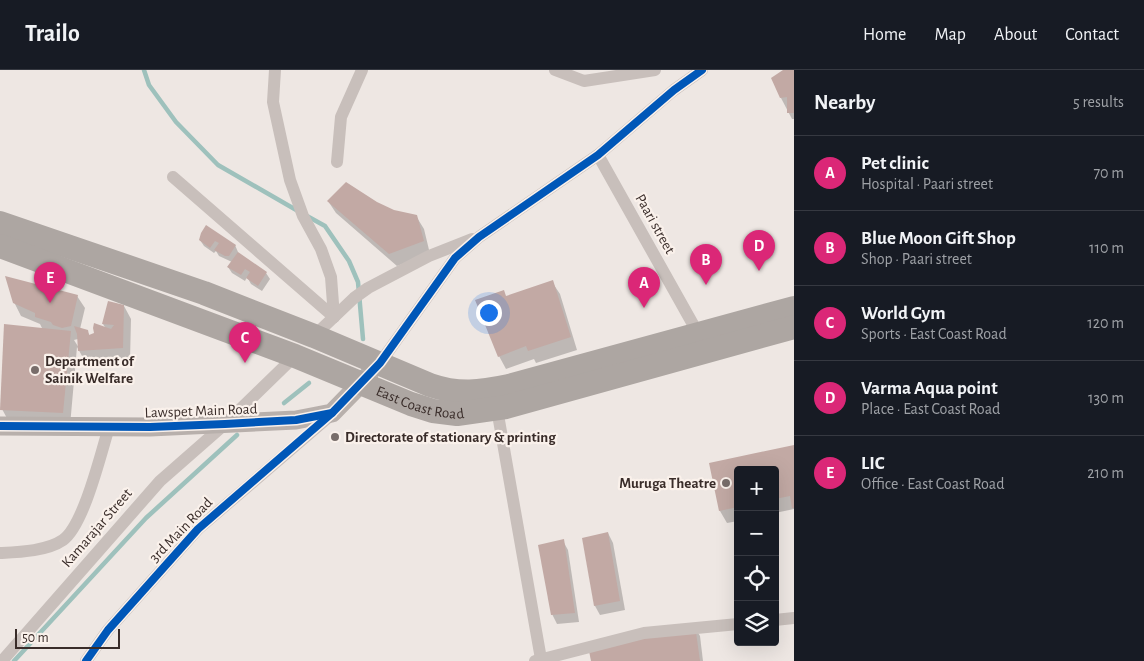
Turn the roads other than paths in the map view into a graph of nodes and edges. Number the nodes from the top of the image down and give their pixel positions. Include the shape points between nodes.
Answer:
1 (275, 70) edge
2 (362, 70) edge
3 (555, 70) edge
4 (655, 70) edge
5 (702, 70) edge
6 (598, 155) junction
7 (337, 162) dead end
8 (172, 177) dead end
9 (0, 223) edge
10 (479, 237) junction
11 (0, 246) edge
12 (794, 291) edge
13 (794, 308) edge
14 (334, 316) junction
15 (783, 329) edge
16 (699, 335) junction
17 (314, 336) junction
18 (295, 356) junction
19 (380, 363) junction
20 (362, 383) junction
21 (497, 409) junction
22 (332, 413) junction
23 (225, 424) junction
24 (0, 426) edge
25 (109, 427) junction
26 (0, 553) edge
27 (794, 618) edge
28 (779, 620) edge
29 (734, 624) edge
30 (538, 660) edge
31 (2, 661) edge
32 (86, 661) edge

1 - 14 street via 273,102 290,180 331,277
2 - 7 street via 341,117
3 - 4 street via 584,81
5 - 6 street
6 - 10 street
6 - 16 street, Paari street
8 - 14 street
9 - 17 highway, East Coast Road via 204,292
10 - 14 street via 429,256 365,290
10 - 19 street via 455,258
11 - 18 highway, East Coast Road
12 - 15 highway
13 - 15 highway, East Coast Road
14 - 17 street
15 - 16 highway, East Coast Road
15 - 21 highway, East Coast Road
16 - 19 highway, East Coast Road via 481,391 445,390
17 - 19 highway, East Coast Road
18 - 20 highway, East Coast Road
18 - 23 street, Kamarajar Street
19 - 20 street
20 - 21 highway, East Coast Road via 433,411 457,414
20 - 22 street
21 - 30 street
22 - 23 street, Lawspet Main Road via 296,420
22 - 32 street, 3rd Main Road via 198,529 108,630
23 - 25 street, Lawspet Main Road
23 - 31 street, Kamarajar Street via 160,481
24 - 25 street, Lawspet Main Road
25 - 26 street via 73,531 47,547
27 - 28 street
29 - 30 street via 644,633

